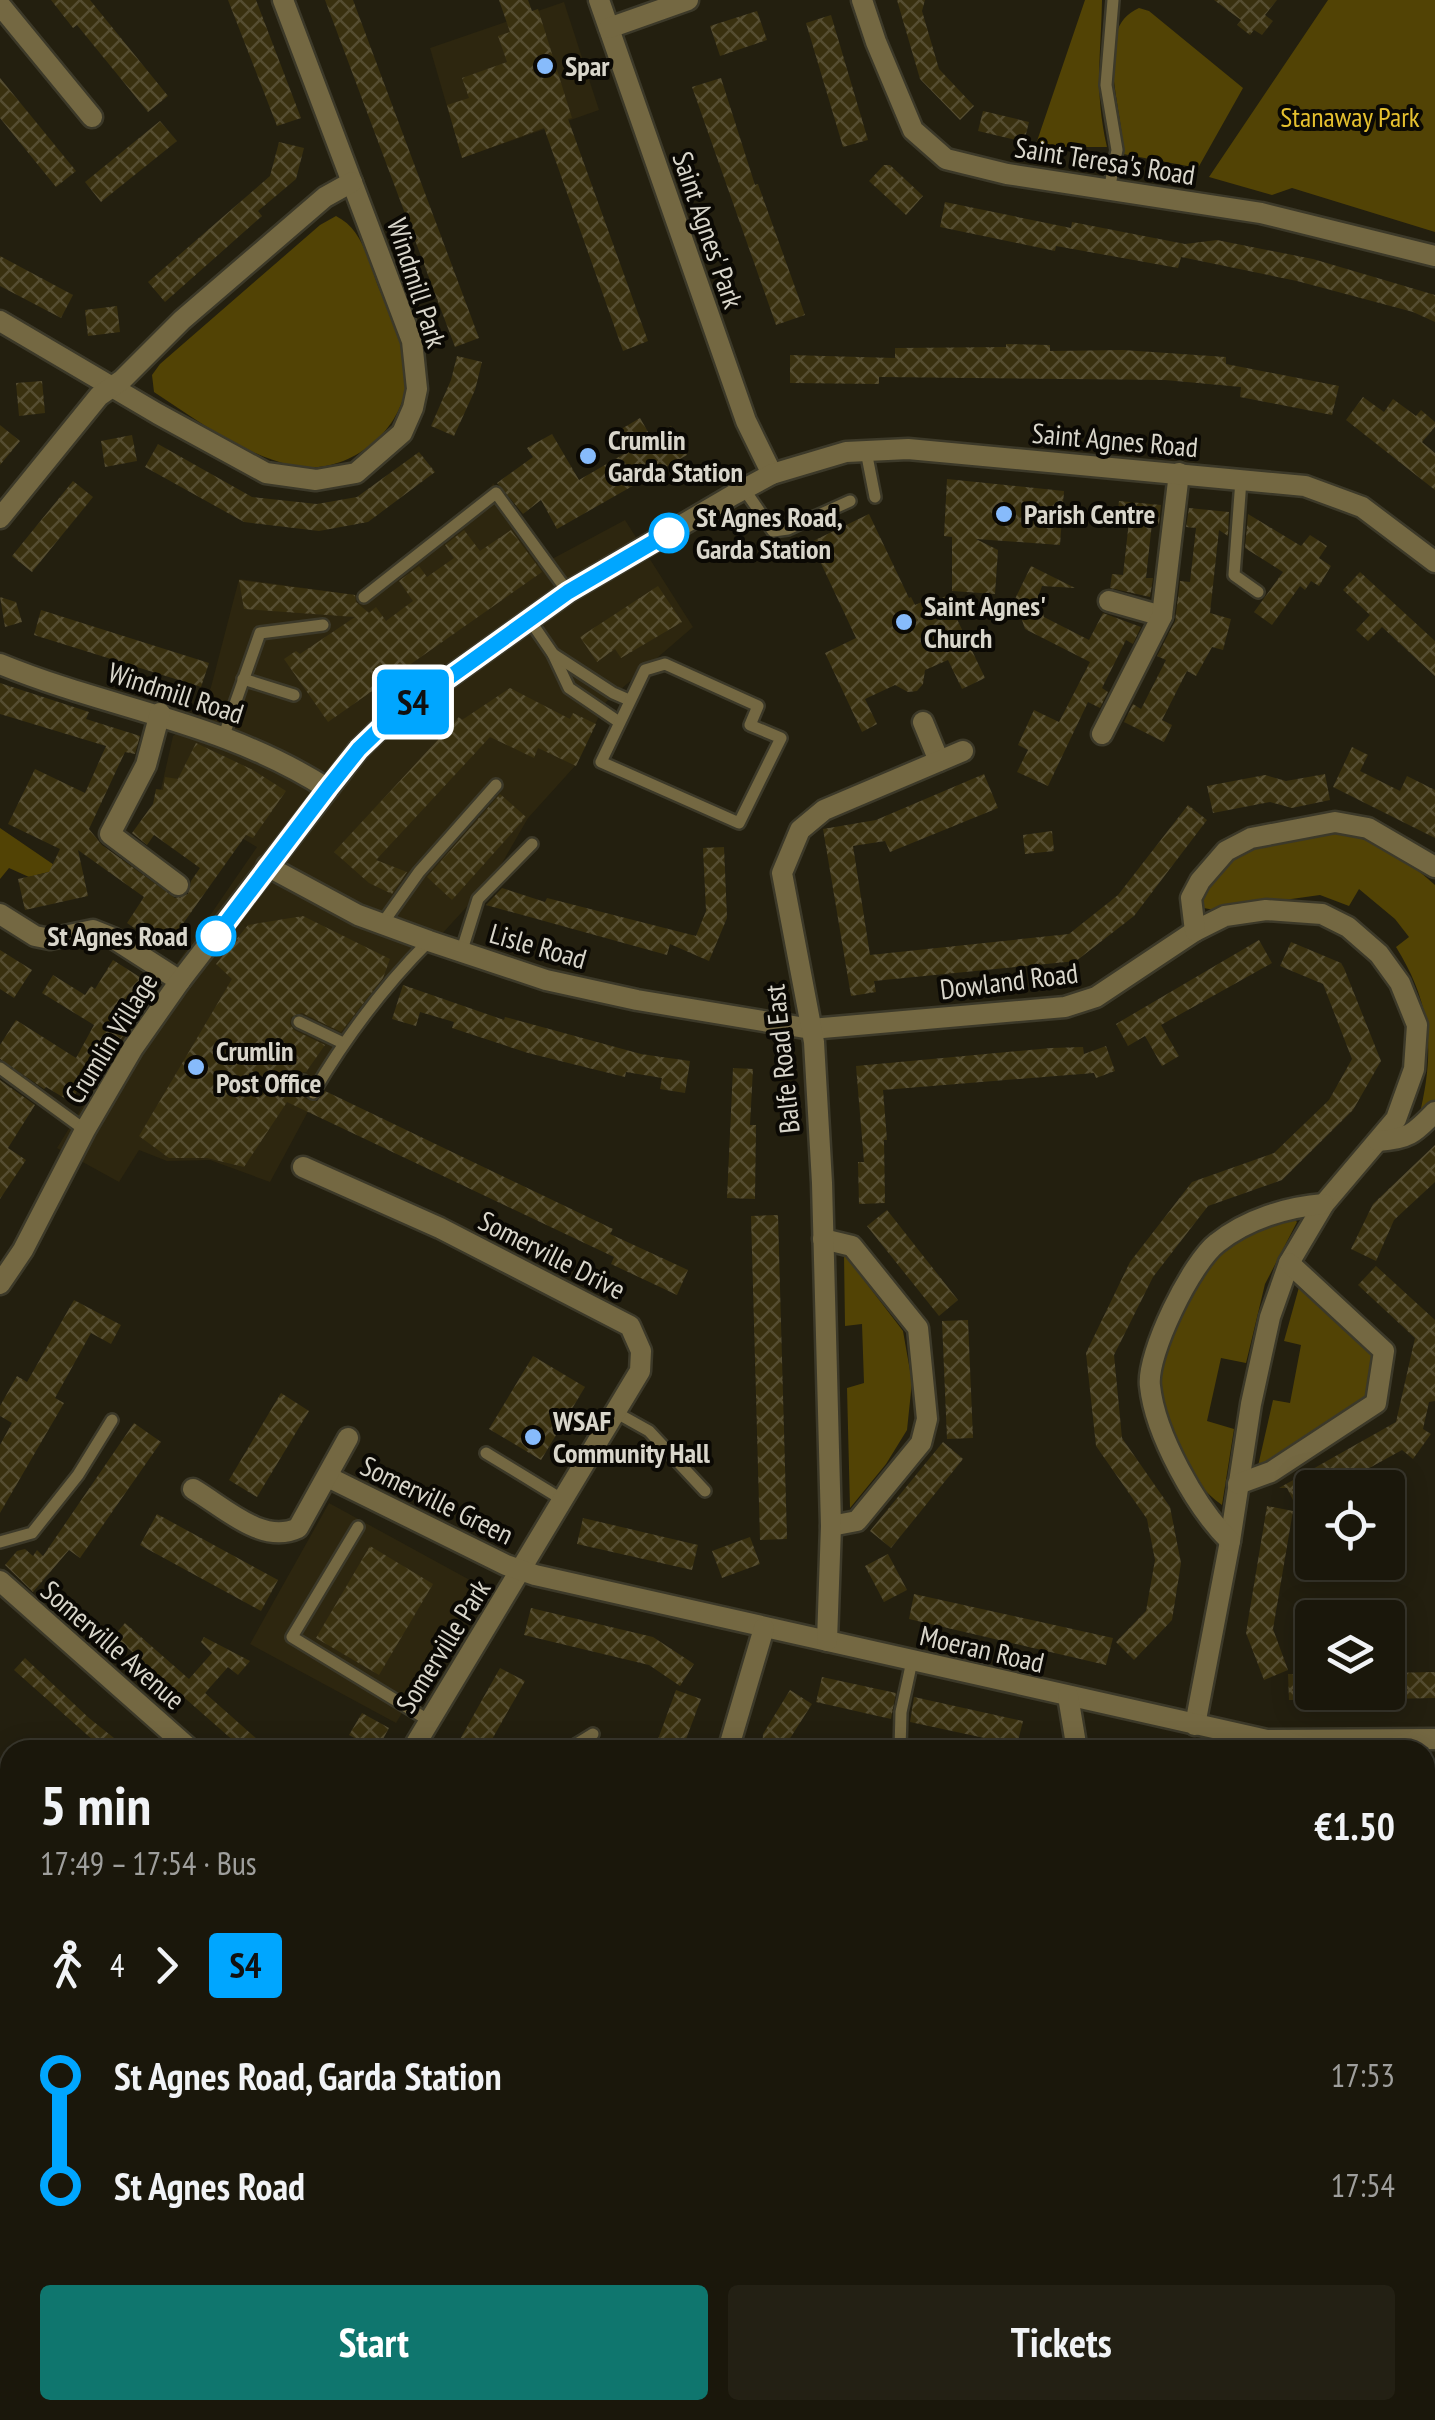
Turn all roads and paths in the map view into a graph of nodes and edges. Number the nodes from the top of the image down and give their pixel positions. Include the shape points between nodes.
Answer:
1 (283, 0) edge
2 (599, 0) edge
3 (688, 0) edge
4 (862, 0) edge
5 (1113, 0) edge
6 (0, 5) edge
7 (609, 28) junction
8 (92, 117) dead end
9 (352, 182) junction
10 (1108, 190) junction
11 (1435, 256) edge
12 (0, 321) edge
13 (112, 387) junction
14 (866, 451) junction
15 (1178, 473) junction
16 (772, 474) junction
17 (1241, 480) junction
18 (744, 489) junction
19 (875, 497) dead end
20 (850, 501) dead end
21 (0, 518) edge
22 (1435, 562) edge
23 (568, 592) junction
24 (1258, 592) dead end
25 (364, 597) dead end
26 (1109, 600) dead end
27 (1162, 616) junction
28 (529, 619) junction
29 (323, 625) dead end
30 (553, 654) junction
31 (0, 664) edge
32 (243, 679) junction
33 (294, 695) dead end
34 (629, 700) junction
35 (160, 713) junction
36 (619, 722) junction
37 (923, 722) dead end
38 (1102, 734) dead end
39 (224, 735) junction
40 (963, 751) dead end
41 (939, 761) junction
42 (496, 785) dead end
43 (328, 788) junction
44 (532, 844) dead end
45 (267, 866) junction
46 (1435, 867) edge
47 (178, 885) dead end
48 (0, 914) edge
49 (382, 924) junction
50 (1195, 931) junction
51 (429, 942) junction
52 (461, 952) junction
53 (180, 980) junction
54 (298, 1022) dead end
55 (811, 1029) junction
56 (343, 1043) junction
57 (0, 1068) edge
58 (303, 1081) dead end
59 (1435, 1112) edge
60 (85, 1130) junction
61 (1378, 1141) junction
62 (303, 1167) dead end
63 (1324, 1204) junction
64 (823, 1239) junction
65 (1289, 1263) junction
66 (0, 1284) edge
67 (615, 1412) junction
68 (112, 1420) dead end
69 (348, 1438) dead end
70 (486, 1453) dead end
71 (328, 1477) junction
72 (1238, 1484) junction
73 (193, 1488) dead end
74 (705, 1491) dead end
75 (564, 1500) junction
76 (830, 1526) junction
77 (358, 1527) dead end
78 (1230, 1541) junction
79 (0, 1542) edge
80 (522, 1571) junction
81 (0, 1581) edge
82 (764, 1628) junction
83 (827, 1642) junction
84 (912, 1662) junction
85 (1068, 1696) junction
86 (428, 1720) junction
87 (1195, 1726) junction
88 (592, 1734) dead end
89 (1435, 1739) edge
90 (179, 1740) edge
91 (419, 1740) edge
92 (583, 1740) edge
93 (731, 1740) edge
94 (901, 1740) edge
95 (1075, 1740) edge
96 (1247, 1740) edge
97 (1407, 1740) edge

1 - 9 street, Windmill Park
2 - 7 street, Saint Agnes' Park
3 - 7 street
4 - 10 street, Saint Teresa's Road via 913,130 946,159
5 - 10 lane via 1106,85 1116,150
6 - 8 street
7 - 16 street, Saint Agnes' Park via 746,421
9 - 13 street via 325,197
9 - 13 street, Windmill Park via 412,341 417,390 402,433 356,473 316,480 266,473
10 - 11 street, Saint Teresa's Road via 1261,213
12 - 13 street, Windmill Park
13 - 21 street
14 - 15 street, Saint Agnes Road
14 - 16 street, Saint Agnes Road
14 - 19 lane
15 - 17 street, Saint Agnes Road
15 - 27 street
16 - 18 street, Saint Agnes Road
17 - 22 street, Saint Agnes Road via 1305,486 1362,507
17 - 24 lane via 1234,575
18 - 20 lane via 773,531
18 - 23 street, Saint Agnes Road
23 - 25 lane via 496,493
23 - 28 street, Saint Agnes Road
26 - 27 street
27 - 38 street
28 - 30 lane
28 - 43 street, Crumlin Village via 387,722
29 - 32 lane via 260,633
30 - 34 lane
30 - 36 lane via 569,688
31 - 35 street, Windmill Road
32 - 33 lane
32 - 39 lane
34 - 36 lane
34 - 36 lane via 645,670 664,664 758,706 750,725 781,738 739,823 602,762
35 - 39 street, Windmill Road
35 - 47 street via 146,764 110,834
37 - 41 street
39 - 43 street, Windmill Road
40 - 41 street
41 - 55 street, Balfe Road East via 824,810 800,830 782,873
42 - 49 lane
43 - 45 street, Crumlin Village
44 - 52 lane via 478,900
45 - 49 street, Lisle Road
45 - 53 street, Crumlin Village
46 - 50 street via 1368,828 1335,822 1251,838 1226,850 1200,881 1191,898
48 - 53 street via 50,939 94,930
49 - 51 street, Lisle Road
50 - 55 street, Dowland Road via 1096,997 1065,1006
50 - 61 street, Dowland Road via 1224,916 1266,910 1322,914 1378,954 1400,983 1417,1025 1414,1069 1396,1119
51 - 52 street, Lisle Road
51 - 56 lane
52 - 55 street, Lisle Road via 546,980
53 - 60 street, Crumlin Village
54 - 56 lane
55 - 64 street, Balfe Road East
56 - 58 lane via 313,1092
57 - 60 lane
59 - 61 street, Dowland Road via 1414,1134
60 - 66 street, Crumlin Village
61 - 63 street, Dowland Road
62 - 67 street, Somerville Drive via 440,1228 630,1326 641,1352 640,1371
63 - 65 street, Dowland Road
63 - 78 street via 1262,1218 1214,1244 1161,1332 1150,1364 1160,1430
64 - 76 street, Balfe Road East
64 - 76 street via 852,1246 918,1328 927,1419 920,1443 857,1521
65 - 72 street, Dowland Road via 1270,1317
65 - 72 street via 1384,1351 1376,1403 1271,1472
67 - 74 lane via 650,1432
67 - 75 street, Somerville Drive
68 - 79 lane via 32,1533
69 - 71 street, Somerville Green
70 - 75 lane
71 - 73 street, Somerville Green via 298,1528 284,1534 267,1534
71 - 80 street, Somerville Green
72 - 78 street, Dowland Road
75 - 80 street, Somerville Drive
76 - 83 street, Balfe Road East
77 - 86 lane via 292,1638
78 - 87 street, Dowland Road
80 - 82 street, Moeran Road
80 - 86 street, Somerville Park
81 - 90 street, Somerville Avenue
82 - 83 street, Moeran Road
82 - 93 street
83 - 84 street, Moeran Road
84 - 85 street, Moeran Road
84 - 94 lane
85 - 87 street, Moeran Road
85 - 95 street
86 - 91 street, Somerville Park
87 - 96 street, Moeran Road
88 - 92 lane
89 - 97 street, Moeran Road

